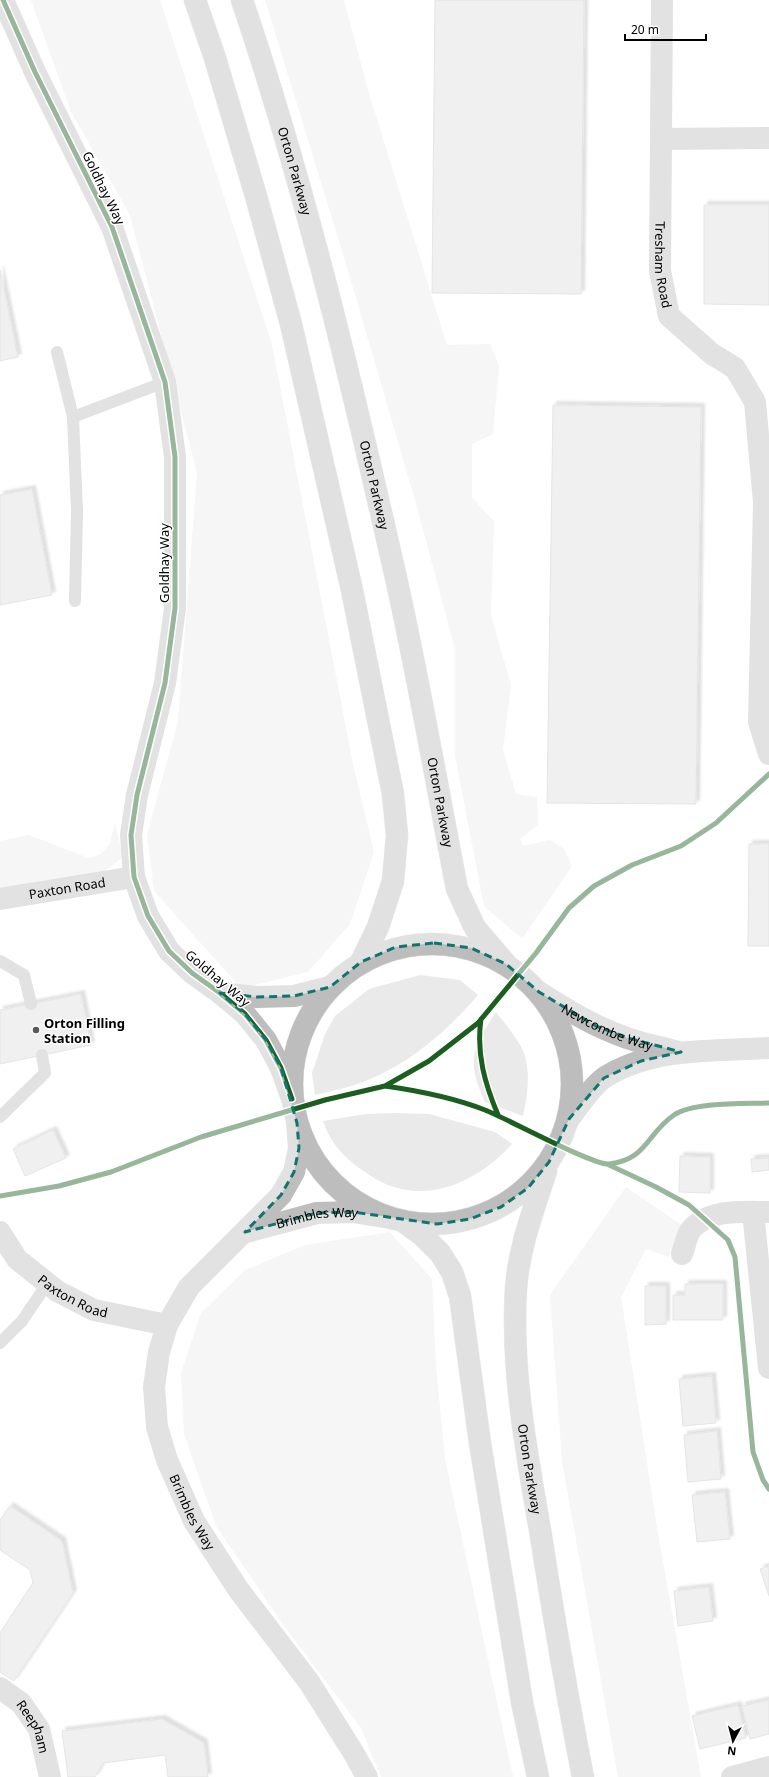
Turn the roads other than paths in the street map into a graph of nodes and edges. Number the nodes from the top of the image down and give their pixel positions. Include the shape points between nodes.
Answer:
1 (3, 0) edge
2 (195, 0) edge
3 (242, 0) edge
4 (662, 0) edge
5 (769, 138) edge
6 (660, 139) junction
7 (57, 352) dead end
8 (165, 382) junction
9 (73, 417) junction
10 (75, 601) dead end
11 (769, 754) edge
12 (134, 877) junction
13 (0, 899) edge
14 (0, 962) edge
15 (361, 962) junction
16 (506, 964) junction
17 (330, 987) junction
18 (539, 992) junction
19 (220, 993) junction
20 (31, 1004) dead end
21 (769, 1048) edge
22 (681, 1052) junction
23 (42, 1055) dead end
24 (292, 1099) junction
25 (0, 1117) edge
26 (569, 1119) junction
27 (297, 1123) junction
28 (549, 1162) junction
29 (761, 1212) edge
30 (397, 1220) junction
31 (0, 1232) edge
32 (245, 1232) junction
33 (682, 1254) dead end
34 (47, 1284) junction
35 (167, 1325) junction
36 (0, 1343) edge
37 (769, 1368) edge
38 (0, 1688) edge
39 (769, 1768) edge
40 (50, 1777) edge
41 (367, 1777) edge
42 (538, 1777) edge
43 (584, 1777) edge
44 (732, 1777) edge

1 - 8 street, Goldhay Way via 112,227
2 - 15 main road via 256,196 291,324 352,590 393,794 397,835 393,881 378,927
3 - 16 main road, Orton Parkway via 300,187 336,329 396,579 458,889 475,928
4 - 6 street, Tresham Road
5 - 6 street
6 - 11 street, Tresham Road via 660,271 669,316 712,354 735,368 755,402 764,502 759,722
7 - 9 lane
8 - 9 lane
8 - 12 street, Goldhay Way via 175,457 175,608 165,683 137,795 131,835
9 - 10 lane via 77,511
12 - 13 street, Paxton Road
12 - 19 street, Goldhay Way via 148,916 169,951 192,973
14 - 20 lane via 24,975
15 - 16 main road via 396,948 434,943 471,948
15 - 17 main road
16 - 18 main road
17 - 19 street, Goldhay Way via 294,996 257,998
17 - 24 main road via 306,1020 293,1058
18 - 22 street, Newcombe Way via 596,1026 628,1038
18 - 26 main road via 558,1020 570,1052 573,1086
19 - 24 street, Goldhay Way via 245,1014 266,1040 282,1068
21 - 22 street, Newcombe Way
22 - 26 street, Newcombe Way via 641,1061 604,1078
23 - 25 lane via 46,1073
24 - 27 main road
26 - 28 main road via 561,1141
27 - 30 main road via 307,1149 322,1171 342,1191 364,1207
27 - 32 street, Brimbles Way via 299,1148 294,1172 281,1195
28 - 30 main road via 528,1188 500,1207 470,1219 437,1224
28 - 43 main road, Orton Parkway via 524,1236 516,1286 516,1345 524,1435 567,1694
29 - 33 street via 724,1213 704,1219 690,1231
29 - 37 street
30 - 32 street, Brimbles Way via 353,1212 317,1213
30 - 42 main road via 423,1236 440,1253 452,1272 460,1296 480,1444 520,1694
31 - 34 street, Paxton Road via 17,1259
32 - 35 street, Brimbles Way via 189,1287
34 - 35 street, Paxton Road via 94,1310
34 - 36 lane via 22,1321
35 - 41 street, Brimbles Way via 159,1352 154,1387 157,1427 167,1460 194,1521 238,1589 309,1682
38 - 40 street, Reepham via 21,1703 39,1729
39 - 44 street

